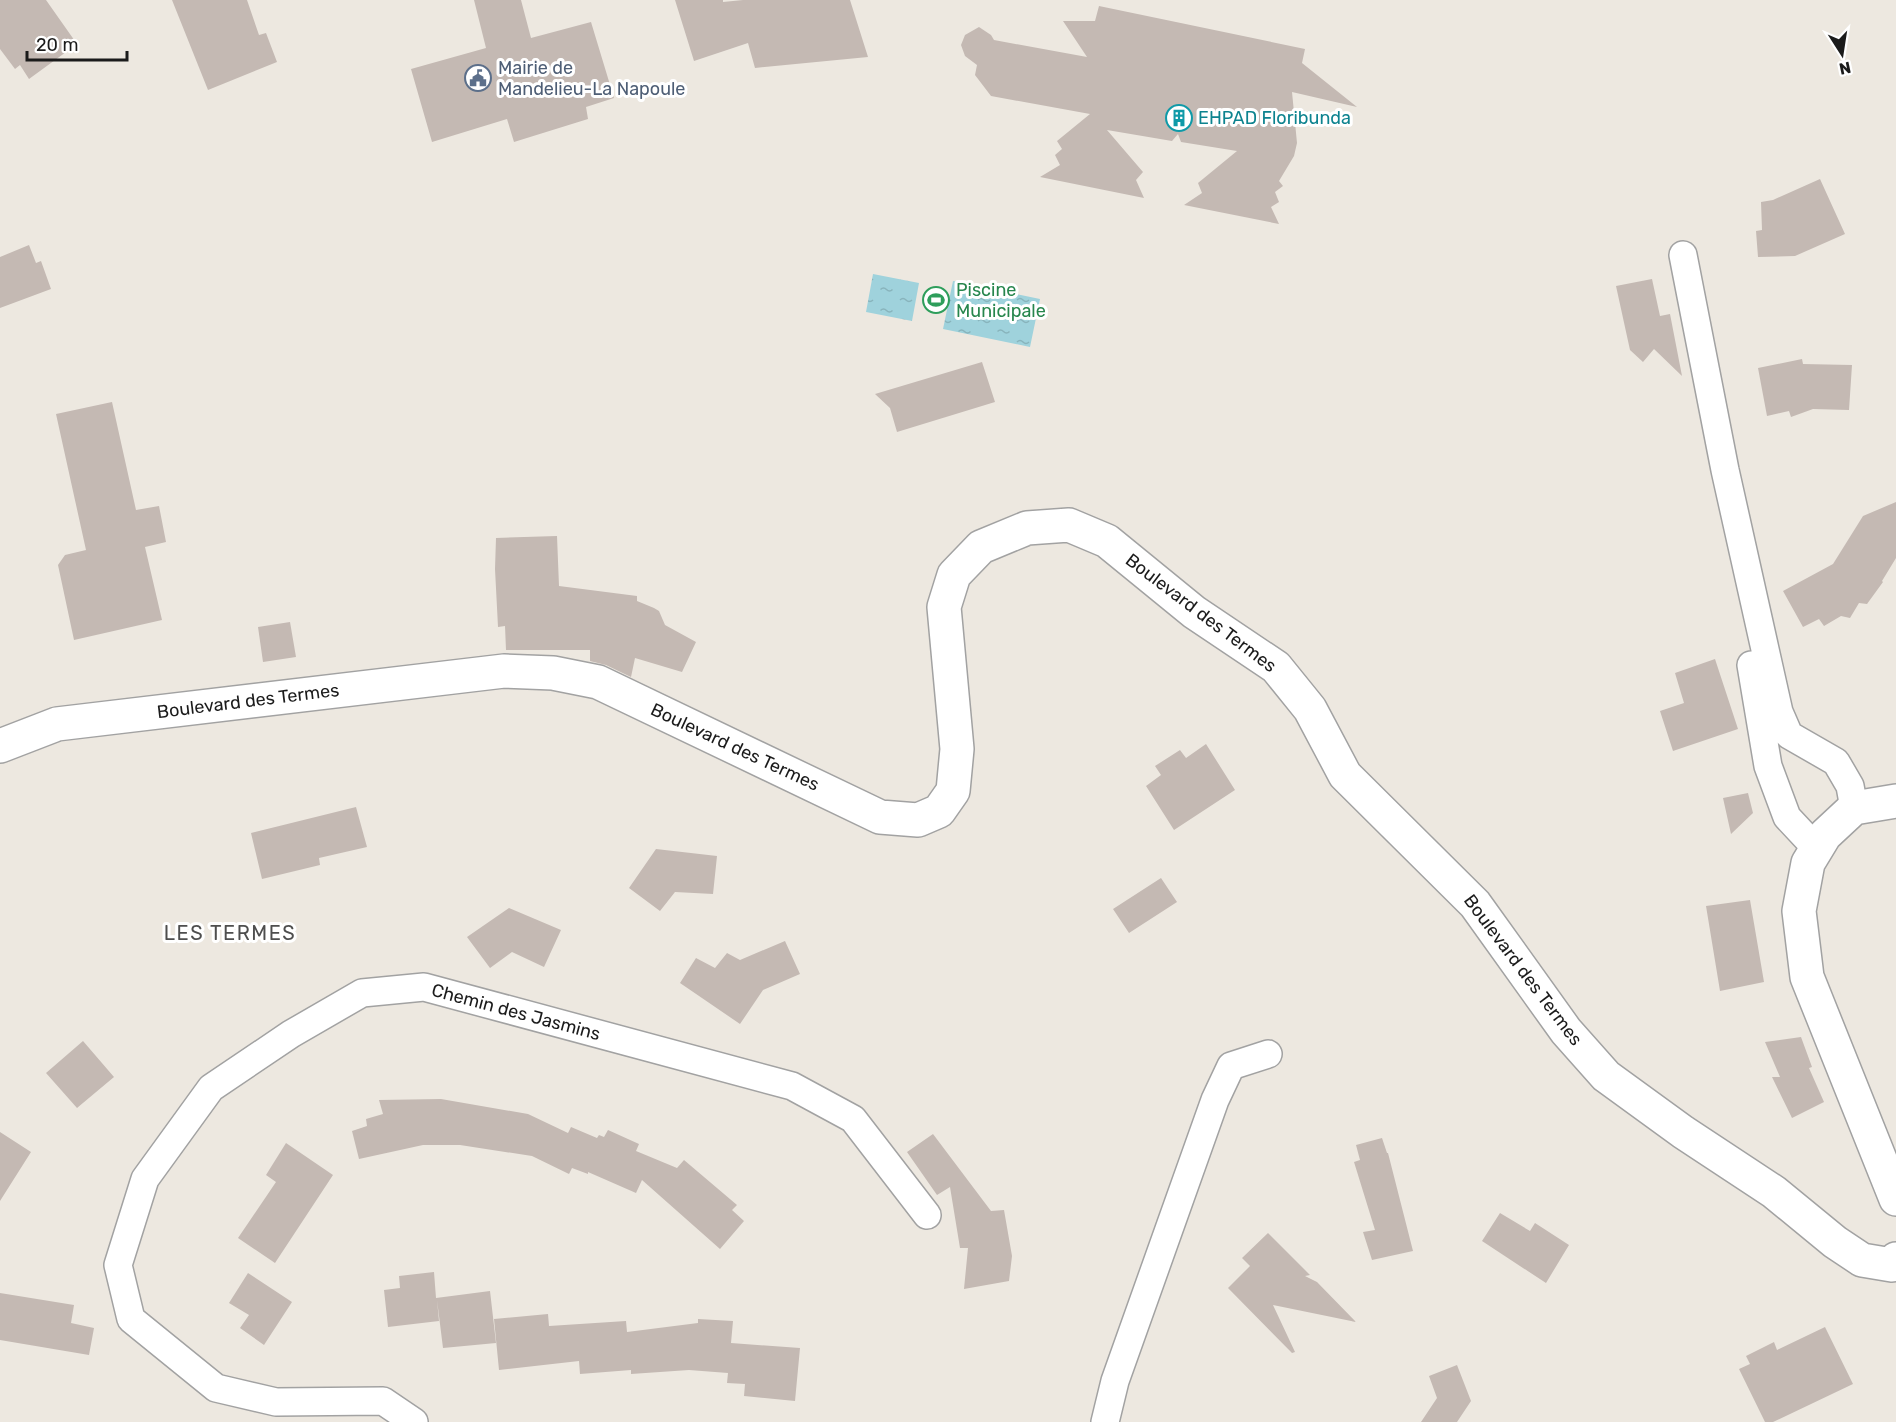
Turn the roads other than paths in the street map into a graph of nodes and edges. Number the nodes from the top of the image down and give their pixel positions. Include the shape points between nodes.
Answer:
1 (1683, 255) dead end
2 (1689, 375) dead end
3 (0, 746) edge
4 (1896, 801) edge
5 (1854, 807) junction
6 (1816, 848) junction
7 (1268, 1054) dead end
8 (1896, 1199) edge
9 (927, 1215) dead end
10 (1896, 1259) edge
11 (414, 1422) edge
12 (1105, 1422) edge

1 - 5 street via 1725,470 1779,712 1789,735 1836,762 1850,786
2 - 6 street via 1747,641 1768,766 1787,817
3 - 10 street, Boulevard des Termes via 57,724 504,671 554,673 598,682 880,817 918,820 939,811 953,791 957,749 944,607 954,575 981,547 1027,528 1069,525 1107,541 1194,612 1276,668 1310,709 1345,775 1475,904 1566,1031 1606,1076 1774,1192 1862,1260 1893,1265
4 - 5 street
5 - 6 street
6 - 8 street via 1808,863 1799,911 1807,977
7 - 12 street via 1231,1066 1215,1100 1115,1381
9 - 11 street, Chemin des Jasmins via 853,1119 792,1086 424,987 362,993 291,1034 211,1088 146,1179 118,1265 131,1319 216,1388 276,1402 383,1401

